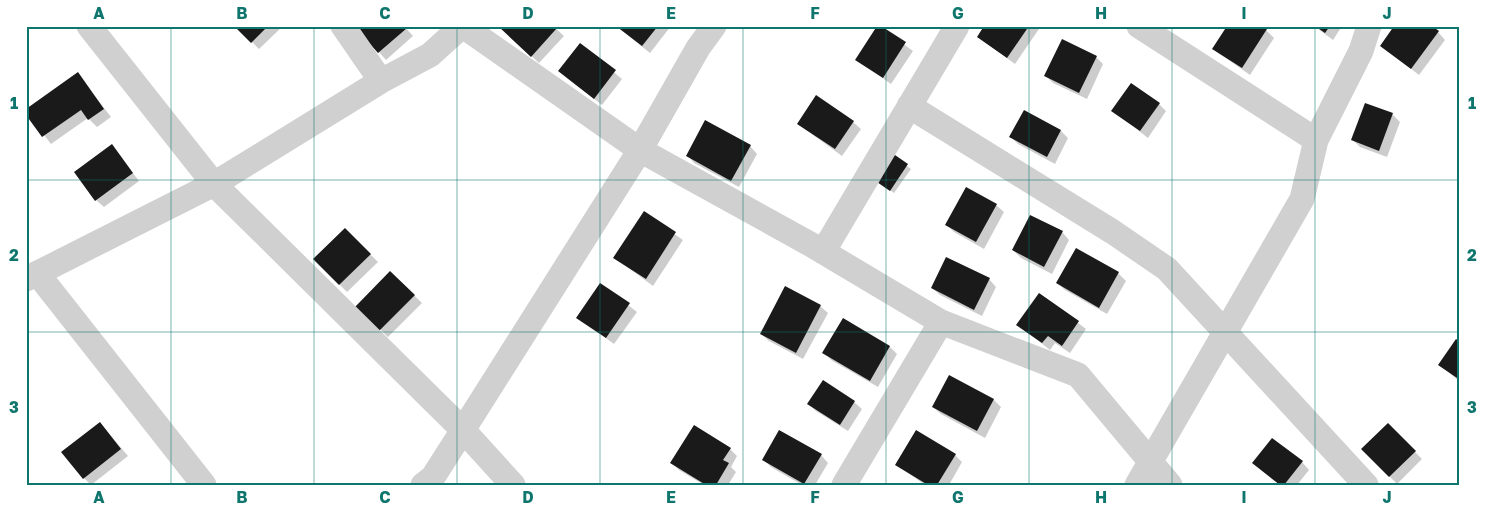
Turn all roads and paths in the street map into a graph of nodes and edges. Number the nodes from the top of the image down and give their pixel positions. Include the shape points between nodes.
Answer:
1 (89, 26) edge
2 (343, 26) edge
3 (463, 26) edge
4 (714, 26) edge
5 (957, 26) edge
6 (1139, 26) edge
7 (1368, 26) edge
8 (381, 81) junction
9 (909, 106) junction
10 (1316, 140) junction
11 (640, 150) junction
12 (214, 184) junction
13 (823, 252) junction
14 (32, 276) edge
15 (941, 322) junction
16 (1225, 332) junction
17 (463, 430) junction
18 (1151, 462) junction
19 (204, 485) edge
20 (423, 485) edge
21 (513, 485) edge
22 (844, 485) edge
23 (1137, 485) edge
24 (1170, 485) edge
25 (1366, 485) edge

1 - 12 street
2 - 8 street
3 - 8 street via 430,55
3 - 11 street
4 - 11 street
5 - 9 street
6 - 10 street
7 - 10 street via 1361,50
8 - 12 street
9 - 13 street
9 - 16 street via 1167,269
10 - 16 street via 1302,199
11 - 13 street
11 - 17 street
12 - 14 street
12 - 17 street
13 - 15 street
14 - 19 street
15 - 18 street via 1078,375
15 - 22 street
16 - 18 street
16 - 25 street
17 - 20 street via 433,477
17 - 21 street
18 - 23 street
18 - 24 street

